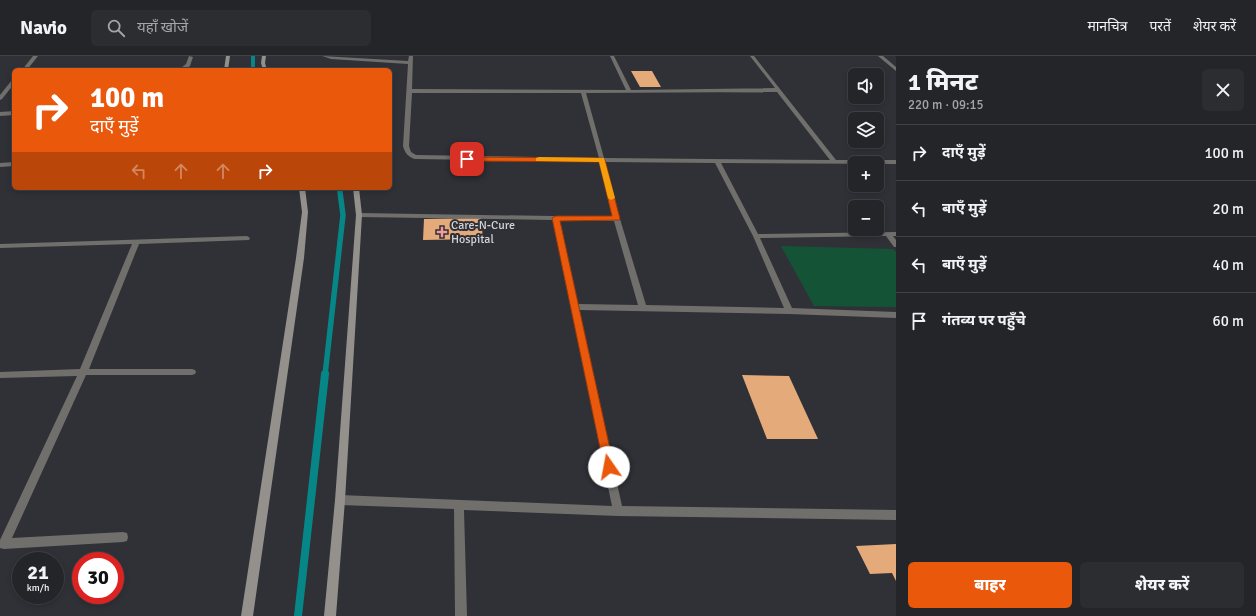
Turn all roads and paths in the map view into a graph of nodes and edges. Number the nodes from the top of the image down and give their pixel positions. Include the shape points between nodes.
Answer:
1 (36, 56) edge
2 (228, 56) edge
3 (264, 56) edge
4 (324, 56) edge
5 (411, 56) edge
6 (612, 56) edge
7 (752, 56) edge
8 (880, 56) edge
9 (191, 57) dead end
10 (410, 63) junction
11 (26, 68) edge
12 (182, 68) edge
13 (226, 68) edge
14 (264, 68) edge
15 (896, 70) edge
16 (12, 83) edge
17 (778, 90) junction
18 (410, 91) junction
19 (583, 92) junction
20 (629, 92) junction
21 (0, 98) edge
22 (12, 113) edge
23 (0, 114) edge
24 (602, 160) junction
25 (717, 161) junction
26 (834, 161) junction
27 (896, 162) edge
28 (12, 164) edge
29 (0, 165) edge
30 (302, 190) edge
31 (356, 190) edge
32 (359, 215) junction
33 (556, 218) junction
34 (616, 219) junction
35 (888, 234) junction
36 (896, 234) edge
37 (756, 236) junction
38 (247, 238) dead end
39 (136, 242) junction
40 (896, 245) edge
41 (0, 246) edge
42 (575, 306) junction
43 (643, 308) junction
44 (790, 311) junction
45 (896, 316) edge
46 (82, 372) junction
47 (192, 372) dead end
48 (0, 375) edge
49 (340, 500) junction
50 (459, 505) junction
51 (618, 511) junction
52 (896, 515) edge
53 (123, 537) dead end
54 (2, 544) edge
55 (247, 616) edge
56 (330, 616) edge
57 (461, 616) edge

1 - 11 street
2 - 13 main road
3 - 14 main road
4 - 10 street
5 - 10 street
6 - 20 street
7 - 17 street
8 - 15 street
9 - 12 street via 188,66
10 - 18 street
16 - 21 street
17 - 20 street
17 - 26 street
18 - 19 street
18 - 24 street via 406,146 410,156
19 - 20 street
19 - 24 street
22 - 23 street
24 - 25 street
24 - 34 street
25 - 26 street
25 - 37 street
26 - 27 street
28 - 29 street
30 - 55 main road via 305,212 300,258
31 - 32 main road
32 - 33 street
32 - 49 main road
33 - 34 street
33 - 42 street
34 - 43 street
35 - 36 street
35 - 37 street
35 - 40 street
37 - 44 street
38 - 39 street
39 - 41 street
39 - 46 street
42 - 43 street
42 - 51 street
43 - 44 street
44 - 45 street
46 - 47 street
46 - 48 street
46 - 54 street via 74,394
49 - 50 street
49 - 56 main road
50 - 51 street
50 - 57 street
51 - 52 street
53 - 54 street

